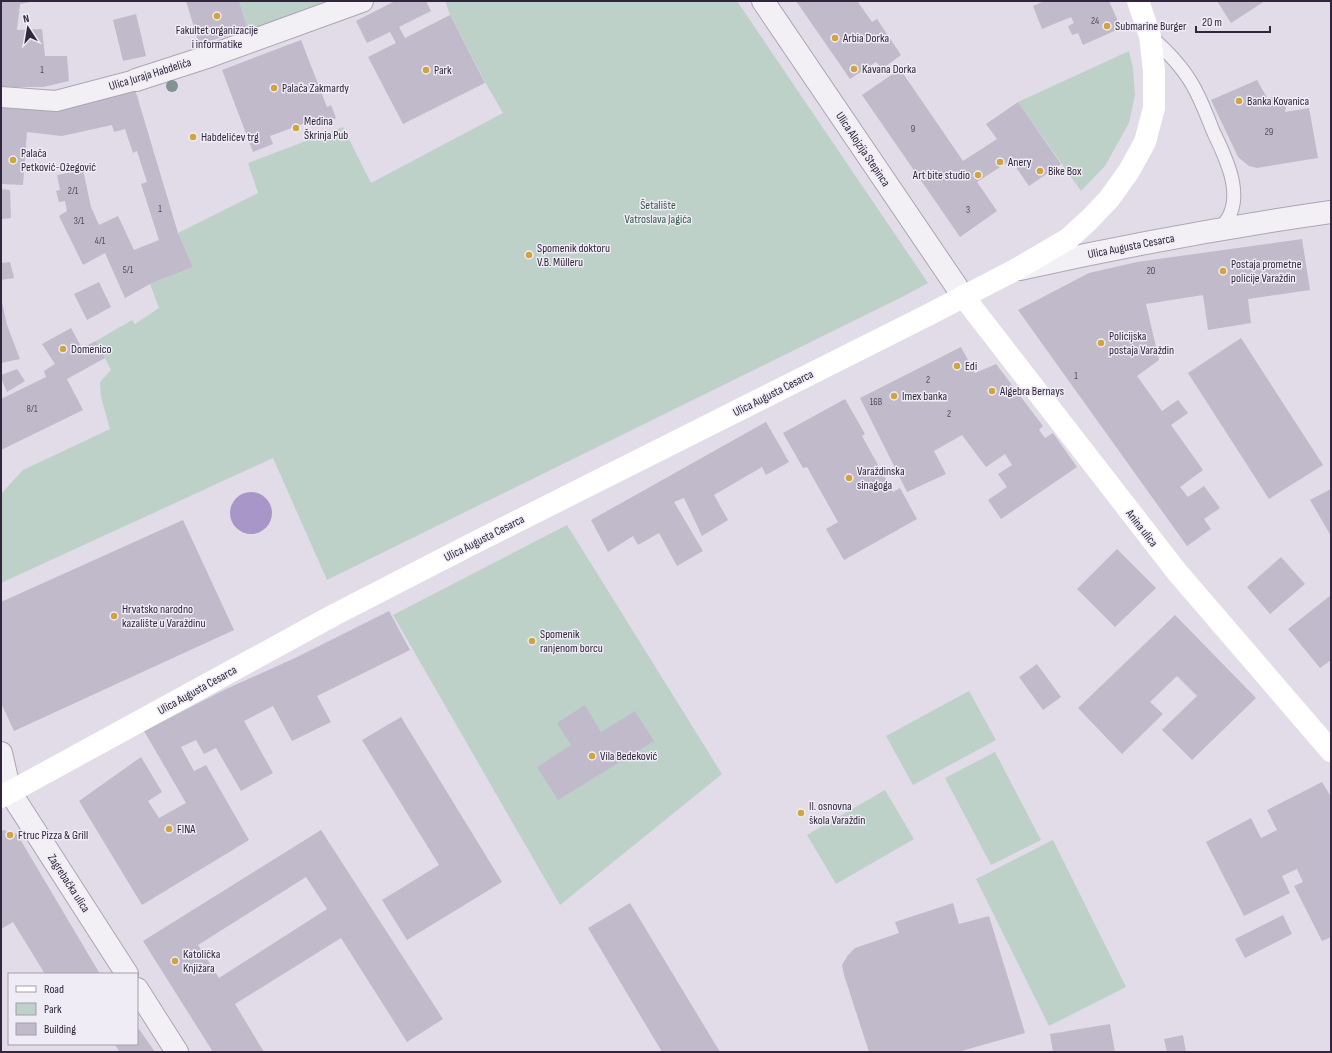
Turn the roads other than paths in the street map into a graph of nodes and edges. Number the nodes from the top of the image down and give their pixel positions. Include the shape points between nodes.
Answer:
1 (362, 1) edge
2 (762, 1) edge
3 (1138, 1) edge
4 (1150, 36) junction
5 (136, 80) joint
6 (1, 97) edge
7 (1331, 212) edge
8 (1217, 230) junction
9 (1015, 270) junction
10 (964, 296) junction
11 (1331, 751) edge
12 (1, 753) edge
13 (4, 791) edge
14 (126, 973) edge
15 (138, 991) edge
16 (177, 1052) edge

1 - 5 street, Ulica Juraja Habdelića
2 - 10 street, Ulica Alojzija Stepinca
3 - 4 main road, Ulica Augusta Cesarca
4 - 8 lane via 1164,48 1193,85 1229,166 1233,200 1226,222
4 - 9 main road, Ulica Augusta Cesarca via 1154,71 1154,108 1145,142 1129,171 1109,199 1068,239
5 - 6 street, Ulica Juraja Habdelića via 56,101
7 - 8 street, Ulica Augusta Cesarca
8 - 9 street, Ulica Augusta Cesarca
9 - 10 main road, Ulica Augusta Cesarca
10 - 11 main road, Anina ulica via 1177,572
10 - 13 main road, Ulica Augusta Cesarca via 341,611
12 - 13 street, Zagrebačka ulica
13 - 14 street, Zagrebačka ulica
15 - 16 street

